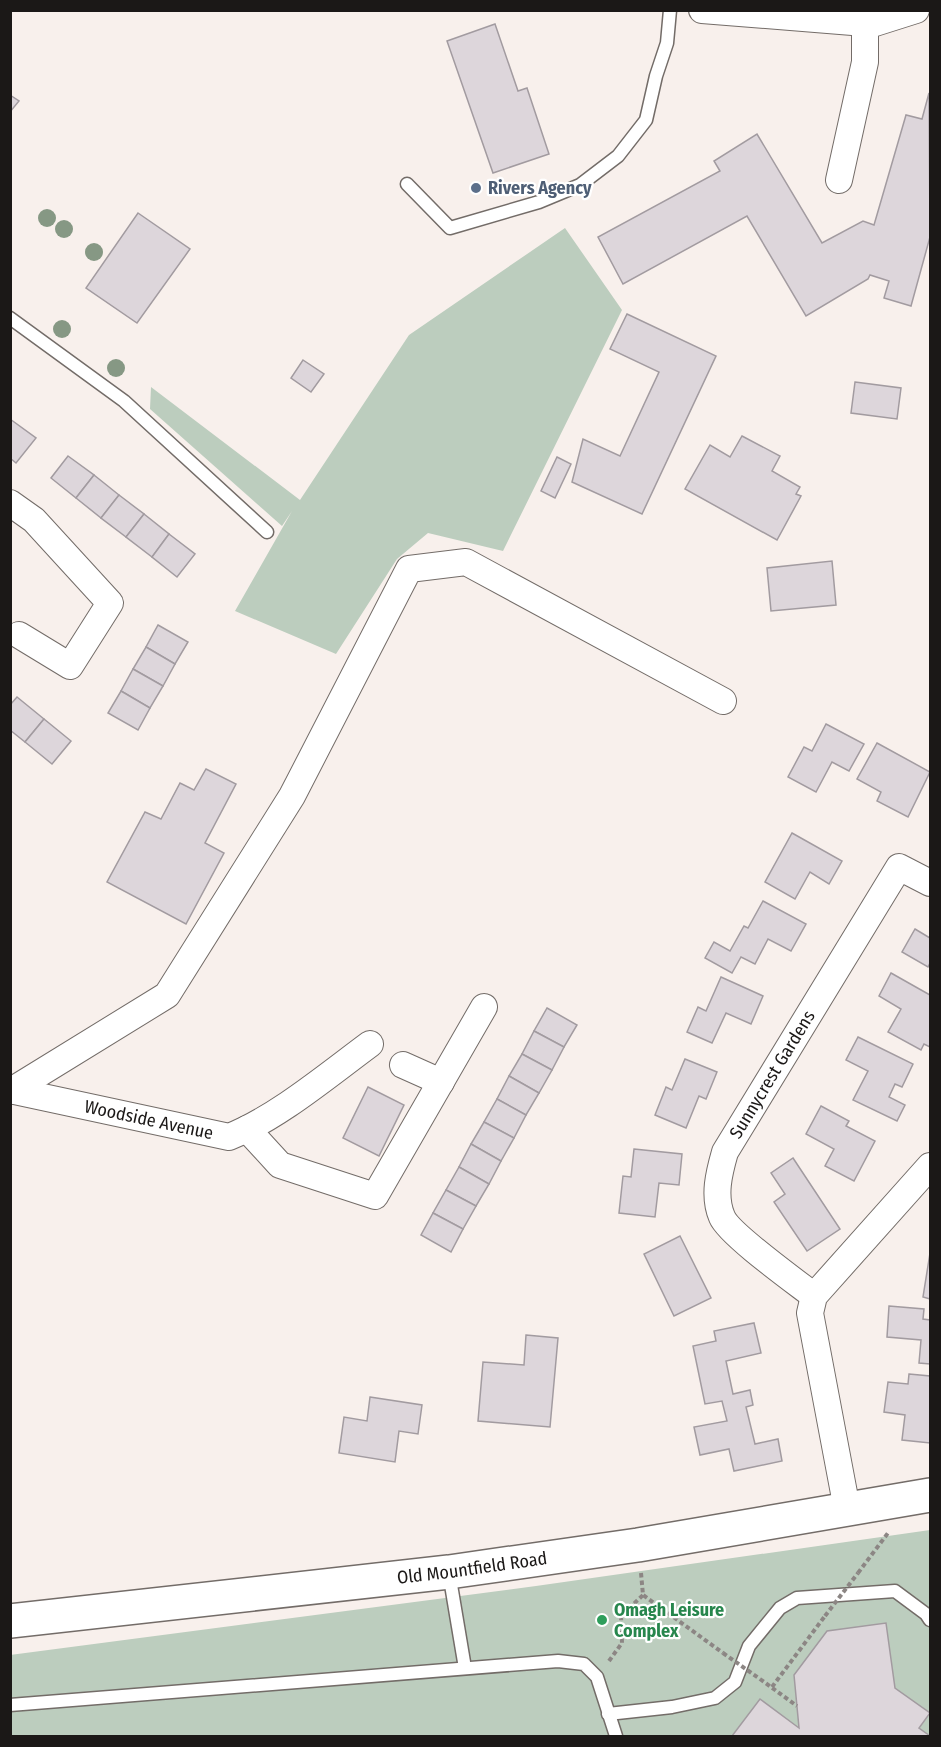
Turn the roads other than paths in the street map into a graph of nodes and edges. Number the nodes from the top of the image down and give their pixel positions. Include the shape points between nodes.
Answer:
1 (669, 10) edge
2 (702, 10) edge
3 (916, 10) edge
4 (865, 23) junction
5 (839, 180) dead end
6 (406, 184) dead end
7 (10, 318) edge
8 (10, 503) edge
9 (267, 532) dead end
10 (19, 635) dead end
11 (723, 701) dead end
12 (930, 883) edge
13 (484, 1007) dead end
14 (370, 1044) dead end
15 (403, 1065) dead end
16 (441, 1082) junction
17 (11, 1091) edge
18 (248, 1129) junction
19 (930, 1166) edge
20 (814, 1296) junction
21 (922, 1497) edge
22 (847, 1509) junction
23 (449, 1572) junction
24 (930, 1620) edge
25 (10, 1621) edge
26 (465, 1668) junction
27 (10, 1705) edge
28 (608, 1714) junction
29 (616, 1737) edge

1 - 6 lane via 667,43 646,120 618,156 580,185 539,202 450,228
2 - 4 street
3 - 4 street
4 - 5 street via 865,62
7 - 9 lane via 124,401
8 - 10 street via 34,520 110,603 70,666
11 - 17 street via 466,562 409,569 292,796 167,994
12 - 20 street, Sunnycrest Gardens via 899,867 725,1152 718,1178 722,1218
13 - 16 street
14 - 18 street, Woodside Avenue
15 - 16 street
16 - 18 street via 375,1196 280,1164
17 - 18 street, Woodside Avenue via 229,1137
19 - 20 street
20 - 22 street via 810,1313
21 - 22 street, Old Mountfield Road
22 - 23 street, Old Mountfield Road
23 - 25 street, Old Mountfield Road
23 - 26 lane
24 - 28 lane via 895,1591 797,1598 780,1608 749,1646 735,1682 715,1698
26 - 27 lane
26 - 28 lane via 558,1661 584,1664 597,1677
28 - 29 lane

